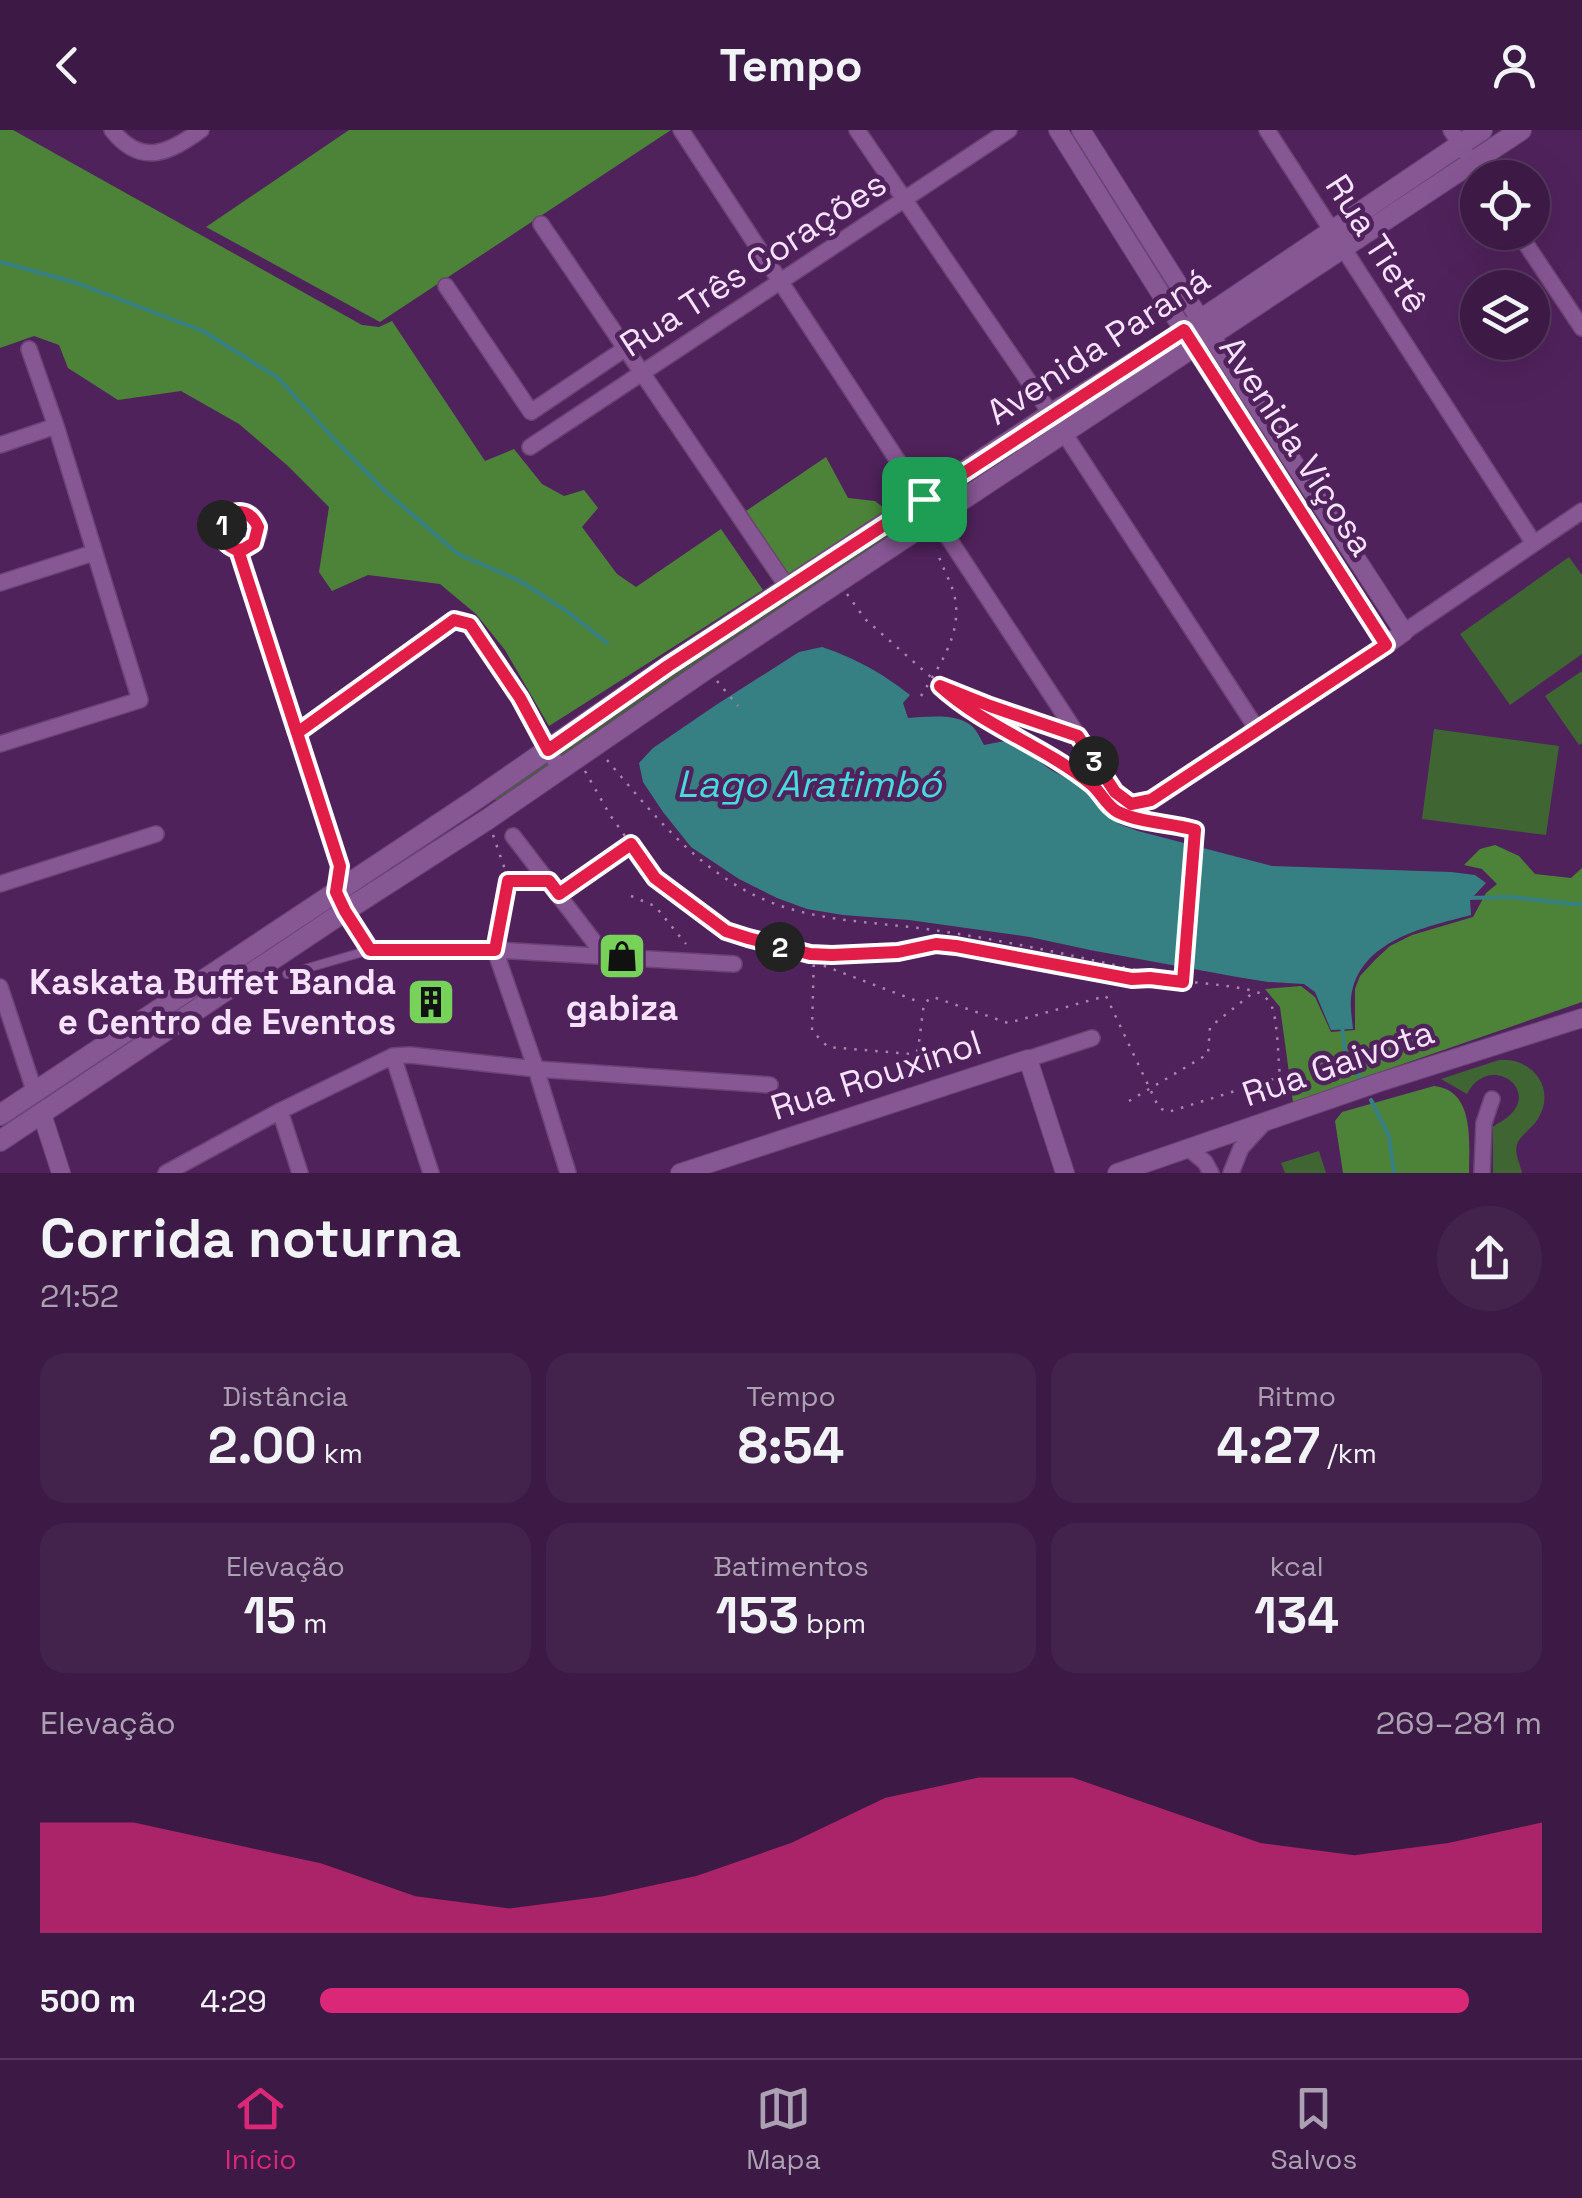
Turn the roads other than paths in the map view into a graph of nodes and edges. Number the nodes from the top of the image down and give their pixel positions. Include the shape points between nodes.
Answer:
1 (112, 130) edge
2 (201, 130) edge
3 (681, 130) edge
4 (857, 130) edge
5 (1009, 130) edge
6 (1058, 130) edge
7 (1081, 130) edge
8 (1267, 130) edge
9 (1482, 130) edge
10 (1521, 130) edge
11 (1466, 154) edge
12 (904, 200) junction
13 (540, 224) dead end
14 (1338, 240) junction
15 (1530, 250) edge
16 (780, 282) junction
17 (446, 286) dead end
18 (1582, 328) edge
19 (1197, 333) junction
20 (626, 348) junction
21 (29, 349) dead end
22 (643, 372) junction
23 (1052, 414) junction
24 (56, 426) junction
25 (1064, 433) junction
26 (0, 445) edge
27 (530, 447) dead end
28 (1582, 511) edge
29 (935, 516) junction
30 (1534, 542) junction
31 (238, 550) dead end
32 (93, 553) junction
33 (0, 583) edge
34 (788, 588) junction
35 (1404, 632) junction
36 (1386, 645) junction
37 (1257, 729) junction
38 (297, 733) junction
39 (0, 744) edge
40 (548, 750) junction
41 (577, 757) junction
42 (156, 834) dead end
43 (513, 836) dead end
44 (0, 884) edge
45 (340, 902) junction
46 (370, 950) junction
47 (495, 950) junction
48 (605, 956) junction
49 (734, 964) dead end
50 (287, 974) dead end
51 (0, 988) edge
52 (1582, 1018) edge
53 (1092, 1038) dead end
54 (393, 1056) junction
55 (1028, 1058) junction
56 (536, 1069) junction
57 (770, 1085) dead end
58 (35, 1093) junction
59 (1492, 1099) dead end
60 (280, 1111) junction
61 (42, 1114) junction
62 (0, 1116) edge
63 (1266, 1121) junction
64 (0, 1141) edge
65 (1189, 1148) junction
66 (61, 1173) edge
67 (166, 1173) edge
68 (300, 1173) edge
69 (431, 1173) edge
70 (568, 1173) edge
71 (680, 1173) edge
72 (1065, 1173) edge
73 (1116, 1173) edge
74 (1211, 1173) edge
75 (1232, 1173) edge
76 (1482, 1173) edge

1 - 2 street via 122,143 148,154 176,148
3 - 16 street
4 - 12 street
5 - 12 street, Rua Três Corações
6 - 19 street, Avenida Viçosa
7 - 19 street, Avenida Viçosa
8 - 14 street, Rua Tietê
9 - 11 main road, Avenida Paraná
10 - 11 main road, Avenida Paraná
11 - 14 main road, Avenida Paraná
12 - 16 street, Rua Três Corações
12 - 23 street
13 - 20 street
14 - 19 main road, Avenida Paraná
14 - 30 street, Rua Tietê
15 - 18 street
16 - 22 street, Rua Três Corações
16 - 29 street
17 - 20 street via 531,412
19 - 23 main road, Avenida Paraná
19 - 25 main road, Avenida Paraná
19 - 35 street, Avenida Viçosa
19 - 36 street, Avenida Viçosa
20 - 22 street
21 - 24 street
22 - 27 street, Rua Três Corações
22 - 34 street
23 - 25 street
23 - 29 main road, Avenida Paraná
24 - 26 street
24 - 32 street
25 - 29 main road, Avenida Paraná
25 - 37 street
28 - 30 street
29 - 34 main road, Avenida Paraná
29 - 37 street via 1130,809
29 - 41 main road, Avenida Paraná
30 - 35 street
31 - 38 street
32 - 33 street
32 - 39 street via 140,700
34 - 40 main road, Avenida Paraná
35 - 36 street
36 - 37 street
38 - 40 street via 454,620 470,624
38 - 45 street via 340,866
40 - 41 street
40 - 45 main road, Avenida Paraná
41 - 45 main road, Avenida Paraná via 488,819
42 - 44 street
43 - 48 street
45 - 46 street
45 - 58 main road, Avenida Paraná
45 - 61 main road, Avenida Paraná
46 - 47 street
46 - 50 lane
47 - 48 street
47 - 56 street
48 - 49 street
51 - 58 street
52 - 63 street, Rua Gaivota
53 - 55 street, Rua Rouxinol
54 - 56 street
54 - 60 street
54 - 69 street
55 - 71 street, Rua Rouxinol
55 - 72 street
56 - 57 street
56 - 70 street
58 - 61 main road
58 - 62 main road, Avenida Paraná
59 - 76 street
60 - 67 street
60 - 68 street
61 - 64 main road, Avenida Paraná
61 - 66 street
63 - 65 street, Rua Gaivota
63 - 75 street via 1241,1148
65 - 73 street, Rua Gaivota
65 - 74 street

